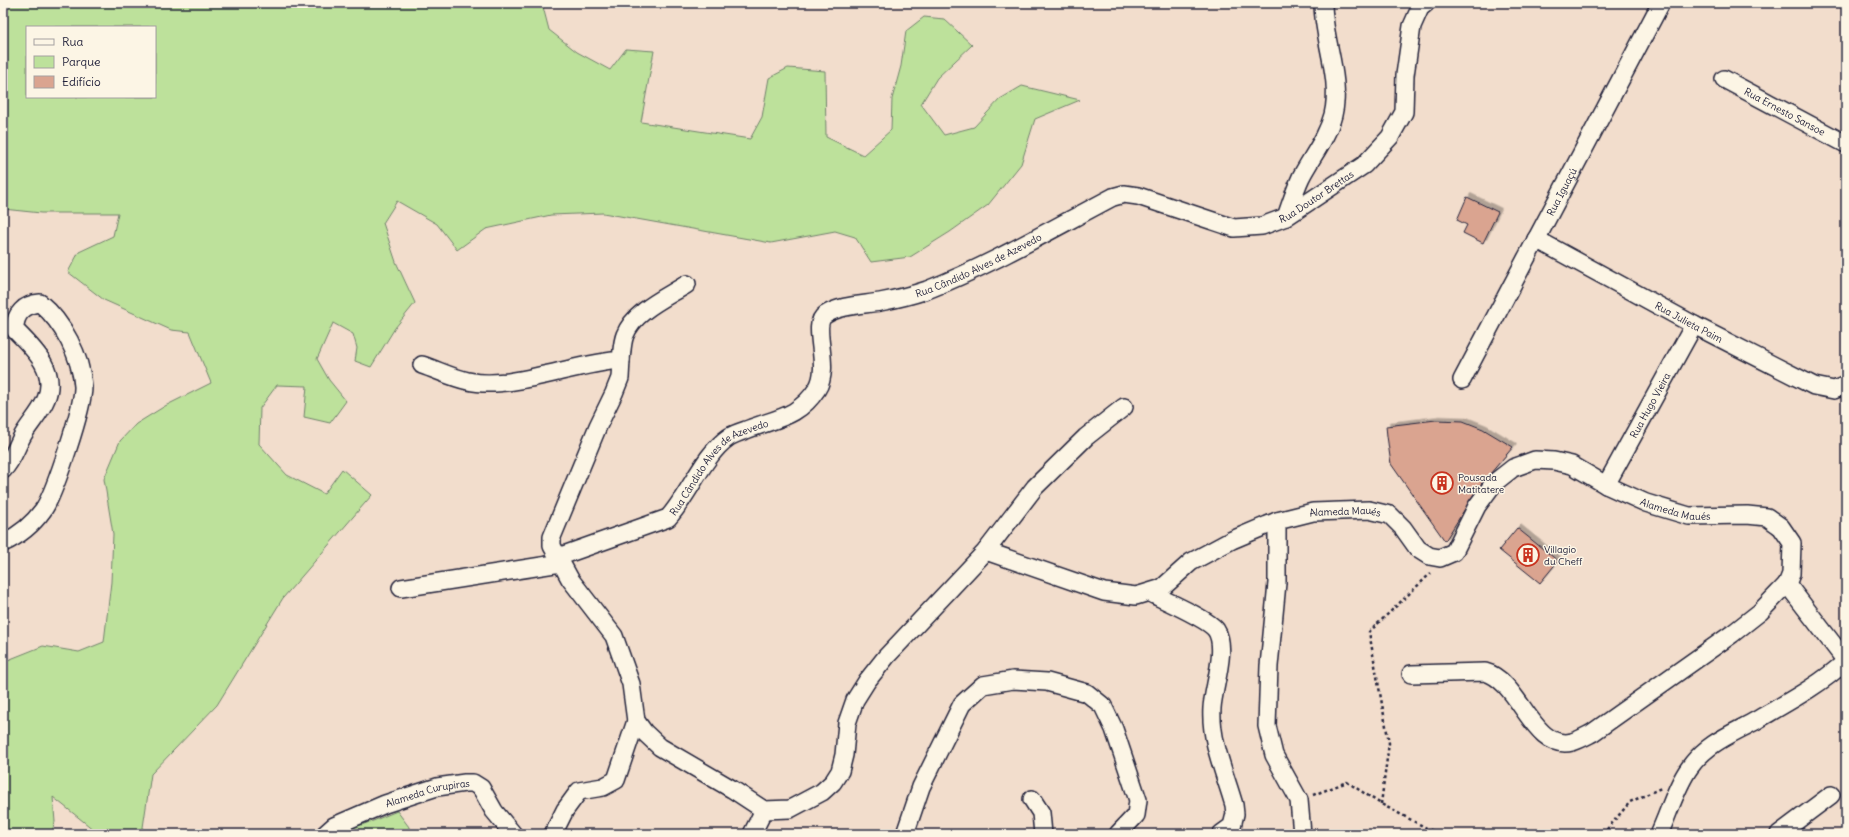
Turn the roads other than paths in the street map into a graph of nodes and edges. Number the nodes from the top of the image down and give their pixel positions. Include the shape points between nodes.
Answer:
1 (1323, 3) edge
2 (1426, 3) edge
3 (1660, 3) edge
4 (1724, 79) dead end
5 (1846, 144) edge
6 (1286, 217) junction
7 (1536, 238) junction
8 (687, 284) dead end
9 (1694, 325) junction
10 (621, 360) junction
11 (422, 365) dead end
12 (1462, 380) dead end
13 (1846, 385) edge
14 (1124, 407) dead end
15 (3, 470) edge
16 (1606, 485) junction
17 (1277, 521) junction
18 (3, 543) edge
19 (986, 551) junction
20 (560, 560) junction
21 (1786, 584) junction
22 (401, 588) dead end
23 (1150, 593) junction
24 (1846, 661) edge
25 (1411, 674) dead end
26 (636, 721) junction
27 (1831, 796) dead end
28 (1032, 799) dead end
29 (764, 810) junction
30 (325, 834) edge
31 (513, 834) edge
32 (553, 834) edge
33 (752, 834) edge
34 (905, 834) edge
35 (1043, 834) edge
36 (1118, 834) edge
37 (1221, 834) edge
38 (1302, 834) edge
39 (1659, 834) edge
40 (1779, 834) edge

1 - 6 street, Rua Doutor Brettas via 1334,77 1333,114 1325,138 1297,185
2 - 6 street, Rua Doutor Brettas via 1420,8 1412,26 1405,69 1404,112 1390,137 1364,164
3 - 7 street, Rua Iguaçú
4 - 5 street, Rua Ernesto Sansoe
6 - 20 street, Rua Cândido Alves de Azevedo via 1262,226 1234,228 1138,196 1124,194 1113,197 968,273 926,290 893,300 844,308 826,314 820,319 818,326 824,360 823,375 807,404 780,418 730,436 716,448 678,507 668,518
7 - 9 street, Rua Julieta Paim
7 - 12 street, Rua Iguaçú
8 - 10 street via 654,305 628,327
9 - 13 street, Rua Julieta Paim via 1814,386 1834,390
9 - 16 street, Rua Hugo Vieira
10 - 11 street via 604,361 505,383 468,381
10 - 20 street via 620,378 614,394 552,537 552,546
14 - 19 street via 1086,437 1035,487
15 - 18 street via 12,460 23,436 47,398 48,374 41,358 15,330 15,323 24,308 40,303 49,311 73,350 82,375 83,392 56,484 43,510 30,525
16 - 17 street, Alameda Maués via 1572,465 1554,461 1535,460 1513,468 1494,483 1486,494 1454,552 1440,558 1429,556 1418,549 1390,515 1369,510 1313,512
16 - 21 street, Alameda Maués via 1646,503 1689,516 1747,515 1767,518 1781,527 1792,543 1791,574
17 - 23 street, Alameda Maués via 1190,562 1170,583
17 - 38 street via 1277,583 1268,666 1267,726 1274,756 1299,800
19 - 23 street, Alameda Maués via 1104,592 1136,596
19 - 29 street via 902,639 867,681 847,723 844,755 840,771 833,782 822,792 790,809
20 - 22 street, Rua Cândido Alves de Azevedo
20 - 26 street via 570,580 614,636 631,684
21 - 24 street
21 - 25 street via 1760,612 1732,634 1592,734 1572,742 1552,740 1522,709 1513,692 1493,675 1485,672
23 - 37 street via 1210,624 1219,636 1220,670 1212,705 1212,724 1235,814 1232,826
24 - 39 street via 1806,692 1712,745 1699,756 1683,778
26 - 29 street via 660,747
26 - 32 street via 616,780 603,787 580,792 565,810
27 - 40 street
28 - 35 street via 1041,813
29 - 33 street
30 - 31 street, Alameda Curupiras via 334,826 385,804 437,787 464,783 473,783 481,788 494,811
34 - 36 street via 921,787 962,704 983,685 1013,680 1047,682 1087,693 1103,706 1138,800 1136,815

